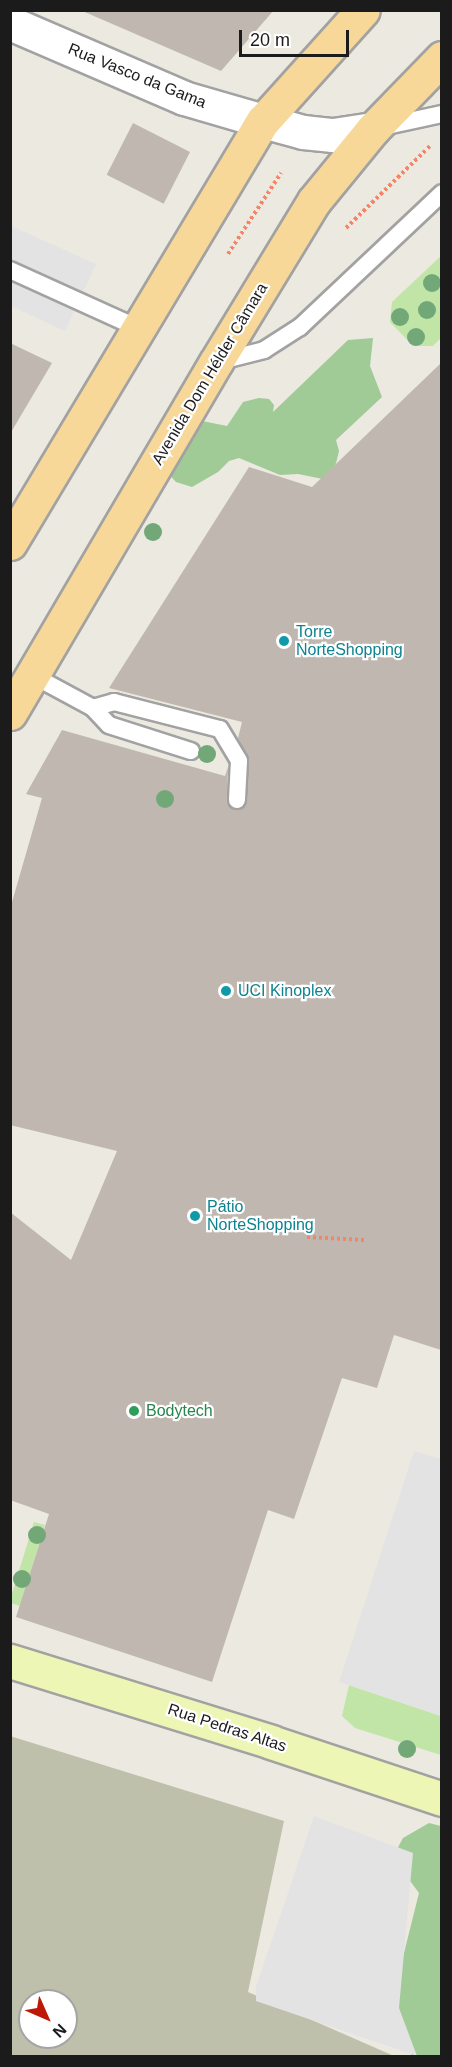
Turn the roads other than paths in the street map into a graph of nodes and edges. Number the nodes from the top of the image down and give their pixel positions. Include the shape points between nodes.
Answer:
1 (363, 10) edge
2 (10, 23) edge
3 (441, 58) edge
4 (441, 114) edge
5 (263, 121) junction
6 (373, 129) junction
7 (441, 193) edge
8 (10, 270) edge
9 (140, 329) junction
10 (216, 362) junction
11 (10, 543) edge
12 (32, 675) junction
13 (93, 708) junction
14 (10, 713) edge
15 (190, 751) dead end
16 (237, 800) dead end
17 (10, 1661) edge
18 (441, 1799) edge

1 - 5 main road
2 - 5 street, Rua Vasco da Gama via 184,98
3 - 6 main road, Avenida Dom Hélder Câmara
4 - 6 lane
5 - 6 street, Rua Vasco da Gama via 333,135
5 - 9 main road
6 - 10 main road, Avenida Dom Hélder Câmara via 314,201
7 - 10 lane via 300,327 264,350
8 - 9 lane
9 - 11 main road
10 - 12 main road, Avenida Dom Hélder Câmara
12 - 13 lane
12 - 14 main road, Avenida Dom Hélder Câmara
13 - 15 lane via 109,725
13 - 16 lane via 114,702 220,729 239,761
17 - 18 main road, Rua Pedras Altas

